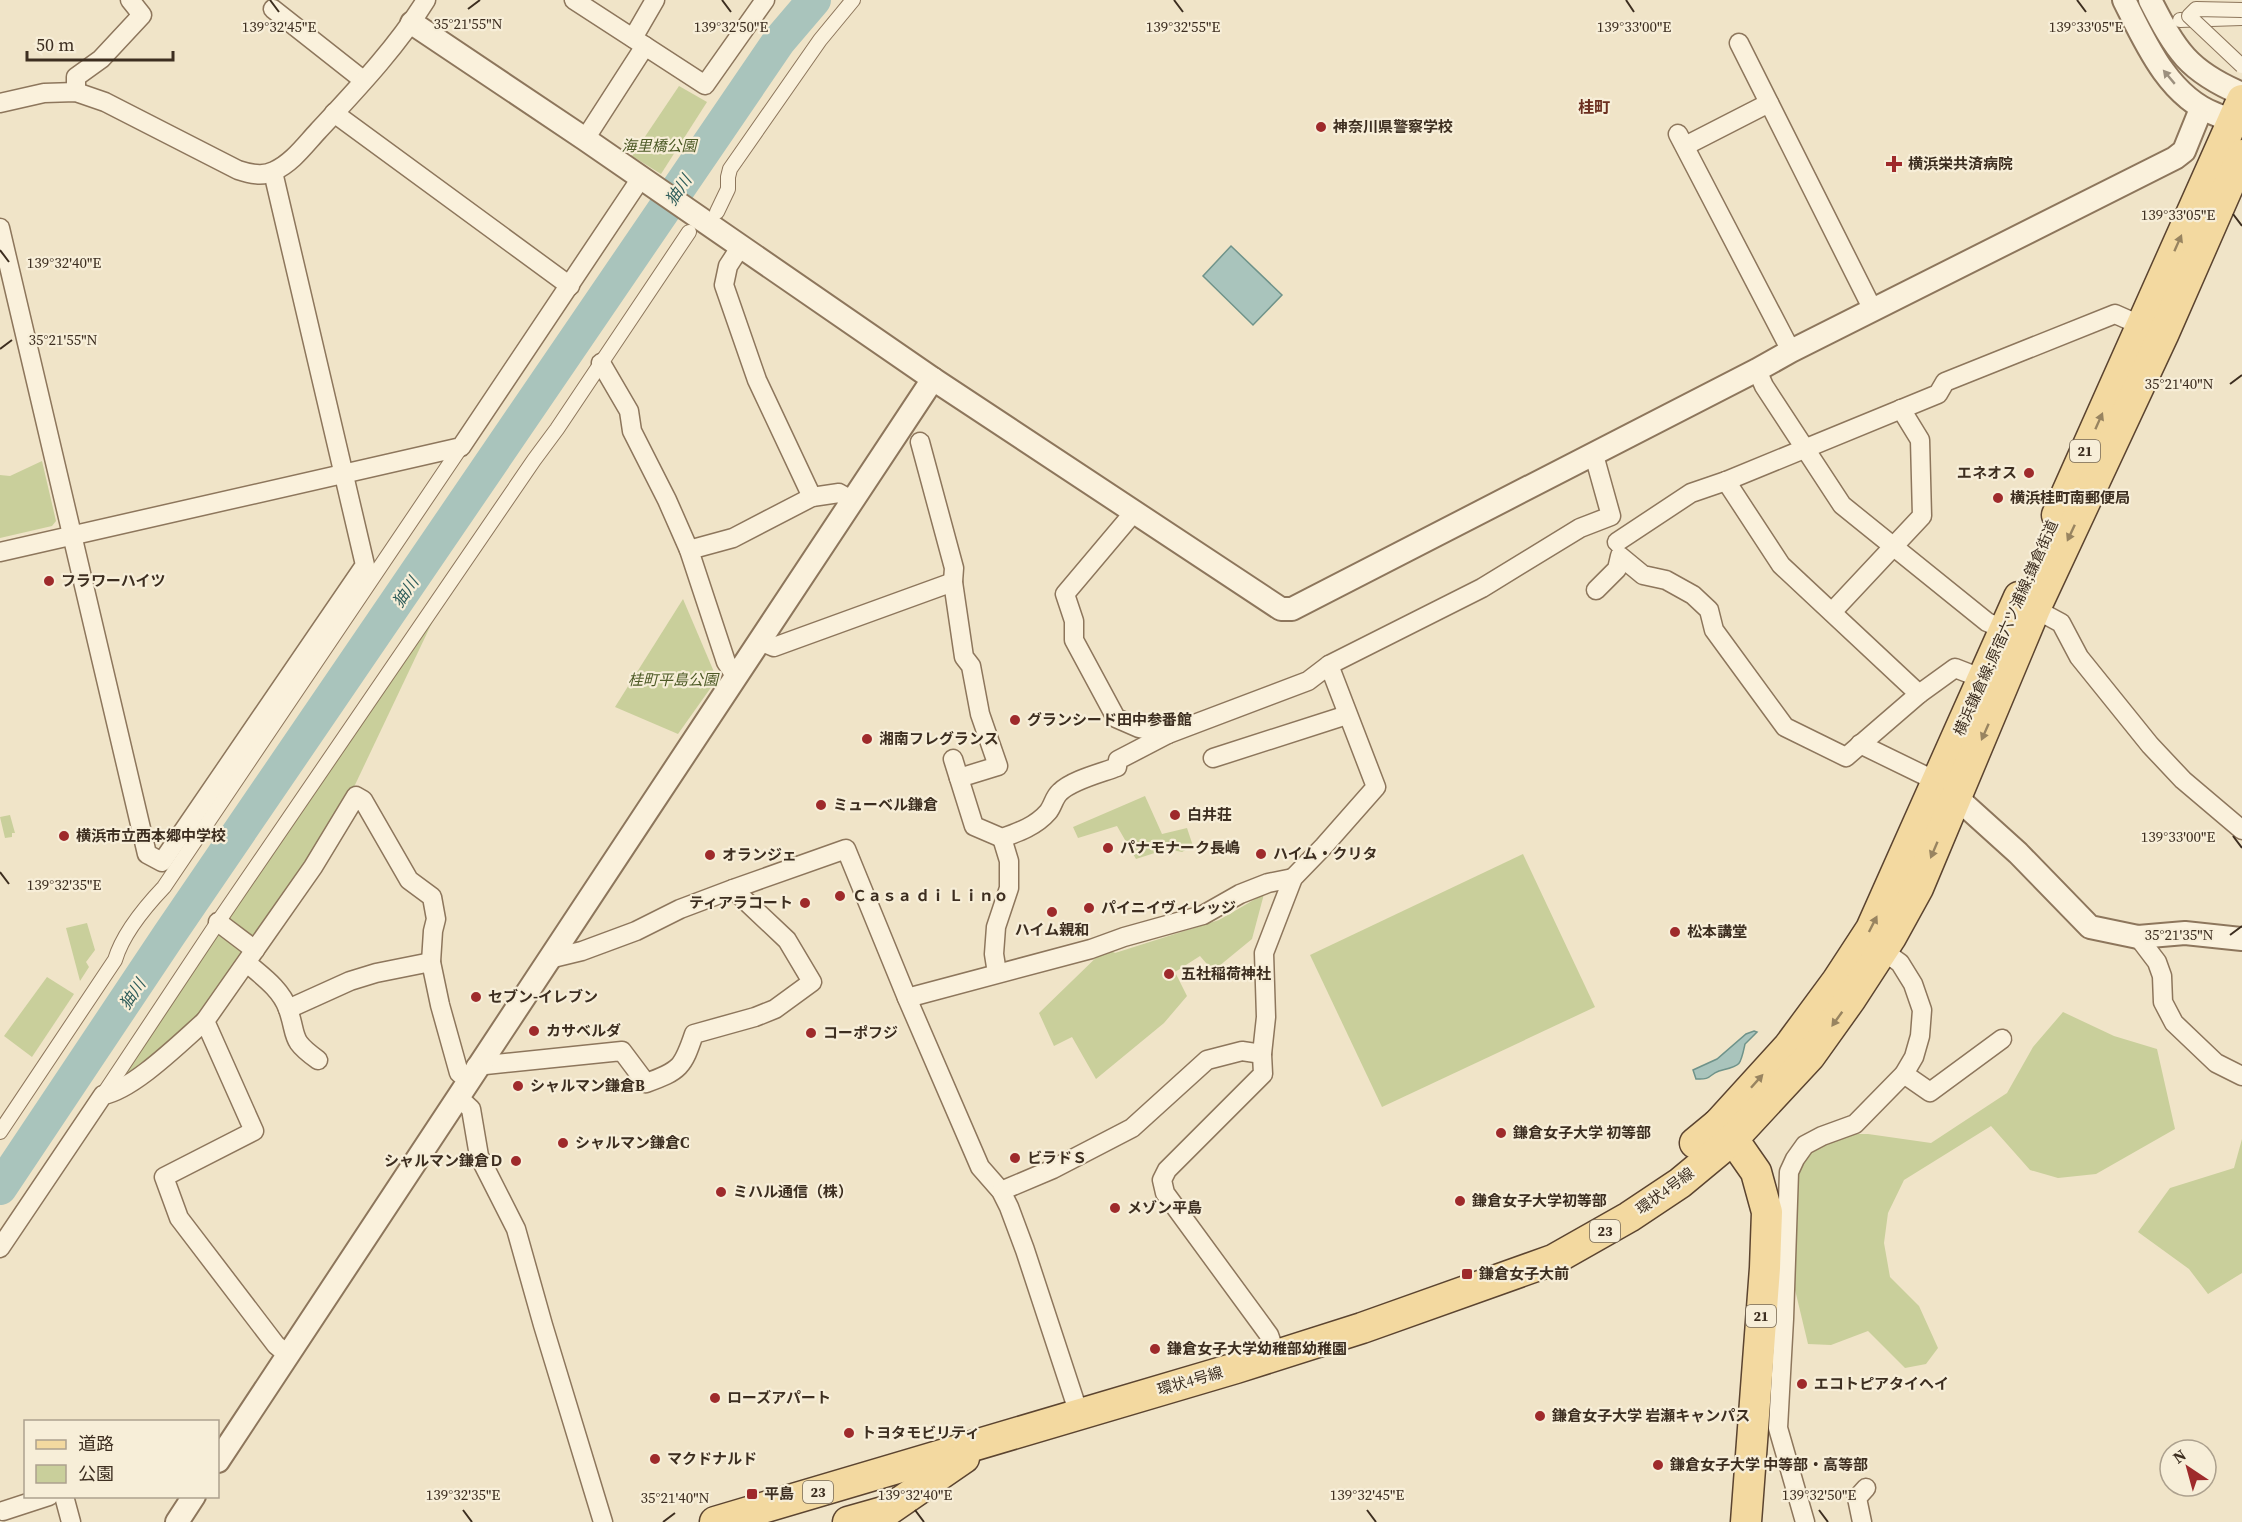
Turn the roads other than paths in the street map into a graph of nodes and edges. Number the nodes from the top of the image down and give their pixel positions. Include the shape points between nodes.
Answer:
1 (130, 0) edge
2 (426, 0) edge
3 (574, 0) edge
4 (655, 0) edge
5 (765, 0) edge
6 (853, 0) edge
7 (2124, 0) edge
8 (2150, 0) edge
9 (273, 9) dead end
10 (2242, 10) edge
11 (2242, 18) edge
12 (2180, 20) dead end
13 (412, 23) junction
14 (639, 42) junction
15 (1739, 43) dead end
16 (2242, 66) edge
17 (363, 80) junction
18 (76, 92) junction
19 (0, 103) edge
20 (1769, 103) junction
21 (2201, 109) junction
22 (2240, 109) edge
23 (334, 113) junction
24 (585, 139) junction
25 (2242, 155) edge
26 (273, 172) junction
27 (644, 180) junction
28 (701, 220) junction
29 (0, 228) edge
30 (741, 246) junction
31 (570, 286) junction
32 (1873, 310) junction
33 (2152, 330) junction
34 (1791, 351) junction
35 (601, 363) junction
36 (1757, 370) junction
37 (933, 379) junction
38 (1901, 409) junction
39 (920, 442) dead end
40 (461, 447) junction
41 (1804, 449) junction
42 (1594, 455) junction
43 (343, 473) junction
44 (1726, 481) junction
45 (812, 497) junction
46 (853, 501) junction
47 (1135, 511) junction
48 (1611, 516) junction
49 (72, 535) junction
50 (1893, 548) junction
51 (1618, 549) junction
52 (689, 550) junction
53 (0, 552) edge
54 (953, 582) junction
55 (1596, 590) dead end
56 (2035, 609) junction
57 (1832, 612) junction
58 (2014, 634) junction
59 (760, 641) junction
60 (1329, 665) junction
61 (736, 677) junction
62 (1993, 683) junction
63 (1919, 694) junction
64 (1347, 716) junction
65 (1168, 734) junction
66 (1860, 744) junction
67 (1213, 758) dead end
68 (953, 759) dead end
69 (959, 778) junction
70 (1947, 789) junction
71 (2242, 830) edge
72 (1002, 838) junction
73 (1293, 878) junction
74 (733, 889) junction
75 (218, 922) junction
76 (2138, 937) junction
77 (2242, 939) edge
78 (1882, 950) junction
79 (251, 957) junction
80 (549, 959) junction
81 (431, 962) junction
82 (997, 973) junction
83 (907, 998) junction
84 (288, 1009) junction
85 (205, 1021) junction
86 (2002, 1039) dead end
87 (1262, 1054) junction
88 (318, 1060) dead end
89 (1904, 1074) junction
90 (2242, 1076) edge
91 (467, 1081) junction
92 (103, 1095) junction
93 (0, 1132) edge
94 (1726, 1132) junction
95 (1001, 1191) junction
96 (0, 1248) edge
97 (287, 1354) junction
98 (1276, 1355) junction
99 (1079, 1414) junction
100 (986, 1442) junction
101 (1783, 1443) junction
102 (1751, 1445) junction
103 (219, 1459) edge
104 (1866, 1488) dead end
105 (46, 1498) edge
106 (64, 1498) edge
107 (193, 1498) edge
108 (3, 1511) dead end
109 (71, 1522) edge
110 (177, 1522) edge
111 (603, 1522) edge
112 (715, 1522) edge
113 (849, 1522) edge
114 (1746, 1522) edge
115 (1805, 1522) edge
116 (1862, 1522) edge

1 - 18 street via 142,15 101,59 76,77
2 - 13 street
3 - 14 street
4 - 14 street
5 - 14 street via 705,85
6 - 28 street via 820,40 730,169 728,189
21 -> 7 street via 2164,71
8 - 22 street via 2187,60
9 - 17 street
10 - 16 street, bridge via 2196,9 2189,15
11 - 12 street
13 - 17 street
13 - 24 street
14 - 24 street
15 - 20 street
17 - 23 street
18 - 19 street via 44,93
18 - 26 street via 105,102 238,170 254,174
20 - 32 street
20 - 34 street via 1682,140
21 - 22 street
21 - 32 street via 2184,151 2175,158
33 -> 22 main road, 横浜鎌倉線;原宿六ツ浦線;鎌倉街道 / 21
23 - 26 street via 293,157
23 - 31 street
24 - 27 street
25 - 33 main road, 横浜鎌倉線;原宿六ツ浦線;鎌倉街道 / 21
26 - 43 street
27 - 28 street
27 - 31 street
28 - 30 street
28 - 35 street
29 - 49 street
30 - 37 street
30 - 45 street via 728,266 724,285 757,380
31 - 40 street
32 - 34 street
33 - 38 street via 2115,314 1945,382 1938,394
33 -> 56 main road, 横浜鎌倉線;原宿六ツ浦線;鎌倉街道 / 21
58 -> 33 main road, 横浜鎌倉線;原宿六ツ浦線;鎌倉街道 / 21
34 - 36 street
35 - 52 street via 629,411 632,431
35 - 75 street
36 - 41 street
36 - 42 street
37 - 46 street
37 - 47 street
38 - 41 street
38 - 50 street via 1920,440 1922,516
39 - 54 street via 954,568
40 - 43 street
40 - 93 street via 171,877 150,902 116,960
41 - 44 street
41 - 50 street via 1842,505
42 - 47 street via 1292,609 1272,604
42 - 48 street
43 - 49 street
43 - 49 street via 365,565 162,862 147,854
44 - 51 street via 1691,493
44 - 57 street via 1781,565
45 - 46 street via 839,493
45 - 52 street via 733,538
46 - 59 street
47 - 65 street via 1065,594 1074,621 1074,640 1116,718
48 - 51 street
48 - 60 street via 1580,528 1482,588
49 - 53 street
50 - 57 street
50 - 58 street via 1987,622
51 - 55 street via 1617,569
51 - 66 street via 1643,575 1666,580 1693,595 1708,610 1714,630 1785,727 1846,757
52 - 61 street via 726,662
54 - 59 street via 774,647
54 - 69 street via 964,657 971,666 980,714 998,766
56 - 58 main road, 横浜鎌倉線;原宿六ツ浦線;鎌倉街道 / 21
56 - 71 street via 2061,623 2079,657 2150,745 2183,780
57 - 63 street
58 - 62 main road, 横浜鎌倉線;原宿六ツ浦線;鎌倉街道 / 21
59 - 61 street
60 - 64 street
60 - 65 street via 1308,681
61 - 80 street
62 - 63 street via 1955,668
62 - 70 main road, 横浜鎌倉線;原宿六ツ浦線;鎌倉街道 / 21
63 - 66 street
64 - 67 street
64 - 73 street via 1376,787
65 - 72 street via 1118,760 1117,767 1059,792 1041,819
66 - 70 street
68 - 69 street
69 - 72 street via 974,826
70 - 76 street via 2018,853 2090,927
70 -> 78 main road, 横浜鎌倉線;原宿六ツ浦線;鎌倉街道 / 21 via 1918,888
94 -> 70 main road, 横浜鎌倉線;原宿六ツ浦線;鎌倉街道 / 21 via 1871,929
72 - 82 street via 1009,861 1009,888 996,927
73 - 82 street via 1240,894 1203,915
73 - 87 street via 1264,953 1266,1017
74 - 80 street via 680,909 636,932
74 - 83 street via 846,849
74 - 91 street via 787,940 812,982 775,1009 694,1034 685,1061 667,1076 646,1083 622,1051
75 - 79 street
75 - 92 street
76 - 77 street via 2185,933
76 - 90 street via 2157,962 2163,1002 2174,1023 2216,1063
78 - 89 street via 1900,963 1922,1010 1920,1036
78 -> 94 main road, 横浜鎌倉線;原宿六ツ浦線;鎌倉街道 / 21 via 1810,1056
79 - 81 street via 356,796 363,800 409,880 432,897 436,919
79 - 84 street
79 - 85 street
80 - 91 street
81 - 84 street via 350,981
81 - 91 street via 459,1073
82 - 83 street
83 - 95 street via 981,1167
84 - 88 street via 294,1035 302,1048
85 - 92 street via 151,1069 112,1094
85 - 97 street via 254,1131 165,1177 179,1218 276,1346
86 - 89 street via 1930,1092
87 - 95 street via 1242,1051 1207,1060 1132,1128
87 - 98 street via 1263,1074 1167,1170 1162,1180 1165,1192 1269,1335
89 - 101 street via 1855,1124 1805,1145 1789,1172 1778,1428
91 - 97 street
91 - 111 street via 479,1156 516,1229
92 - 96 street
94 - 98 main road, 環状4号線 / 23 via 1680,1183 1553,1260
94 - 102 main road, 21 via 1756,1172 1767,1212
95 - 99 street via 1025,1250
97 - 103 street
98 - 99 main road, 環状4号線 / 23
99 - 100 main road, 環状4号線 / 23
100 - 112 main road, 環状4号線 / 23
100 - 113 main road, 環状4号線 / 23 via 887,1511
101 - 102 street
101 - 115 street
102 - 114 main road, 21
104 - 116 street via 1857,1498
105 - 108 street
106 - 109 street
107 - 110 street

